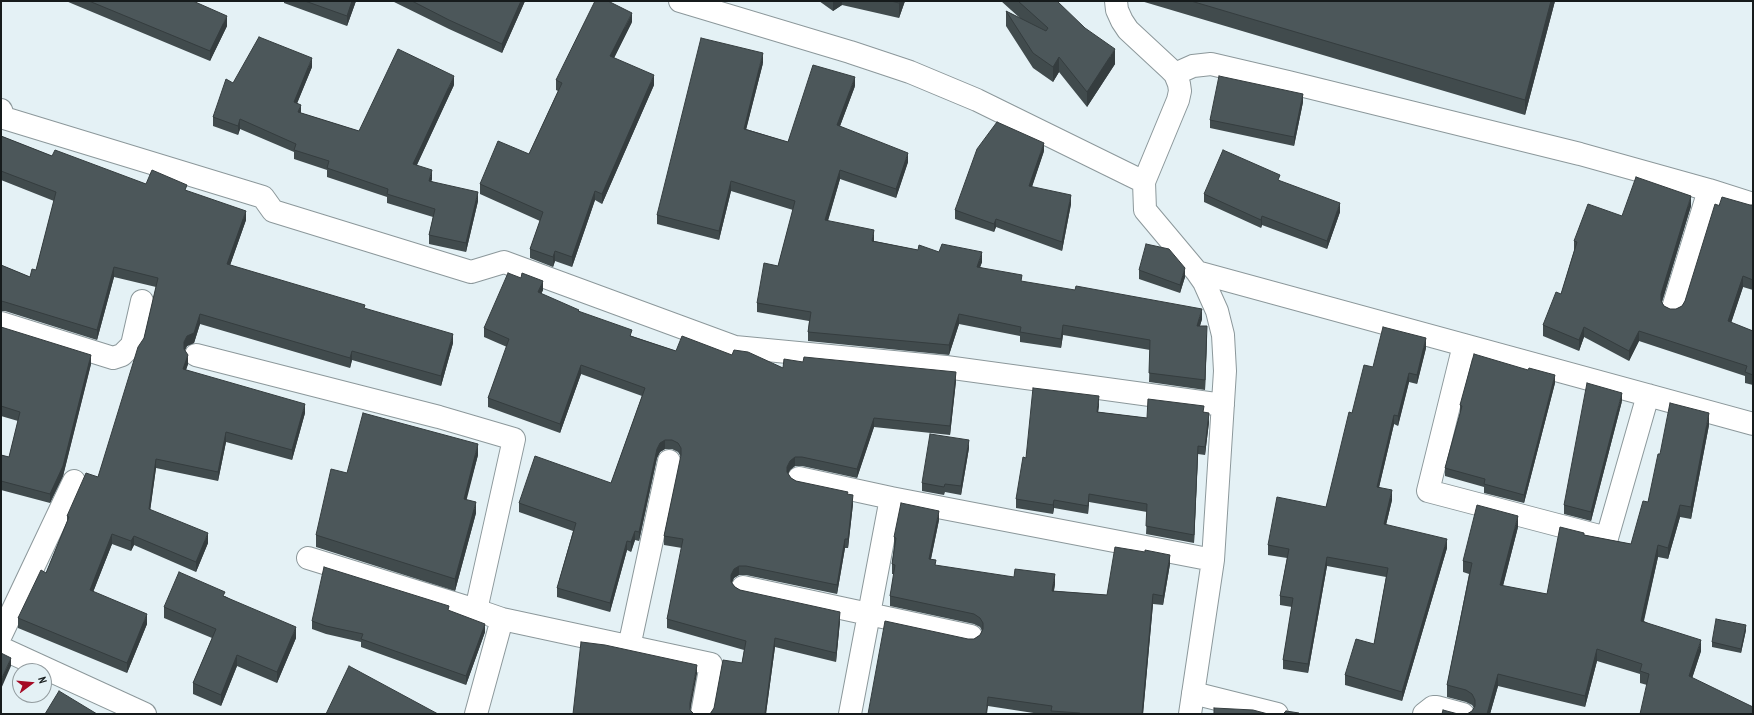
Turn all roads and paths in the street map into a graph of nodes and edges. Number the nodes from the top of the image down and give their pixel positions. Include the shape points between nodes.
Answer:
1 (680, 1) edge
2 (1116, 1) edge
3 (1175, 74) junction
4 (1, 110) edge
5 (1144, 182) junction
6 (1709, 190) junction
7 (1753, 204) edge
8 (1197, 272) junction
9 (142, 301) dead end
10 (1673, 308) edge
11 (1, 323) edge
12 (1464, 345) junction
13 (196, 354) dead end
14 (1648, 395) junction
15 (1223, 405) junction
16 (1753, 424) edge
17 (670, 461) dead end
18 (799, 478) dead end
19 (74, 481) dead end
20 (891, 498) junction
21 (308, 558) dead end
22 (1213, 560) junction
23 (743, 587) dead end
24 (476, 610) junction
25 (869, 614) junction
26 (502, 619) junction
27 (1, 635) edge
28 (971, 636) dead end
29 (629, 646) junction
30 (1, 648) edge
31 (1193, 692) junction
32 (145, 714) edge
33 (476, 714) edge
34 (702, 714) edge
35 (850, 714) edge
36 (1190, 714) edge
37 (1277, 714) edge
38 (1424, 714) edge
39 (1463, 714) edge

1 - 5 street via 910,72 977,100
2 - 3 street via 1119,15 1128,30
3 - 5 street via 1180,91 1178,100
3 - 6 street via 1193,66 1211,64 1557,148
4 - 15 street via 4,118 263,197 273,211 472,272 504,262 735,347 946,367
5 - 8 street via 1145,210
6 - 7 street
6 - 10 street
8 - 12 street
8 - 15 street via 1213,301 1223,335
9 - 11 street via 132,345 122,355 113,358
12 - 14 street
12 - 14 street via 1428,490 1607,538
13 - 24 street via 514,439
14 - 16 street
15 - 22 street
17 - 29 street
18 - 20 street
19 - 27 street
20 - 22 street
20 - 25 street
21 - 24 street
22 - 31 street
23 - 25 street
24 - 26 street
25 - 28 street
25 - 35 street
26 - 29 street
26 - 33 street
29 - 34 street via 711,664
30 - 32 street
31 - 36 street
31 - 37 street
38 - 39 street via 1433,708

